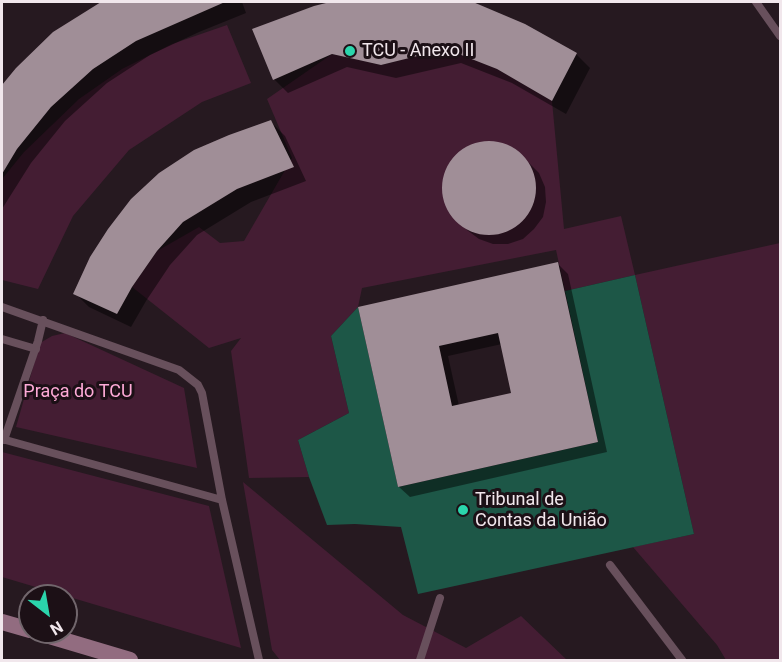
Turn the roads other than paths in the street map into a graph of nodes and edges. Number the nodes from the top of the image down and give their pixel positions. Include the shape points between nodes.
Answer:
1 (756, 2) edge
2 (780, 36) edge
3 (2, 307) edge
4 (43, 320) junction
5 (2, 339) edge
6 (36, 349) junction
7 (3, 440) edge
8 (222, 500) junction
9 (610, 565) dead end
10 (440, 598) dead end
11 (2, 622) edge
12 (18, 627) edge
13 (76, 644) edge
14 (130, 660) edge
15 (259, 660) edge
16 (420, 660) edge
17 (681, 660) edge

1 - 2 lane
3 - 4 lane
4 - 6 lane
4 - 8 lane via 179,370 198,385
5 - 6 lane
6 - 7 lane
7 - 8 lane
8 - 15 lane
9 - 17 lane
10 - 16 lane
11 - 12 main road
13 - 14 main road

